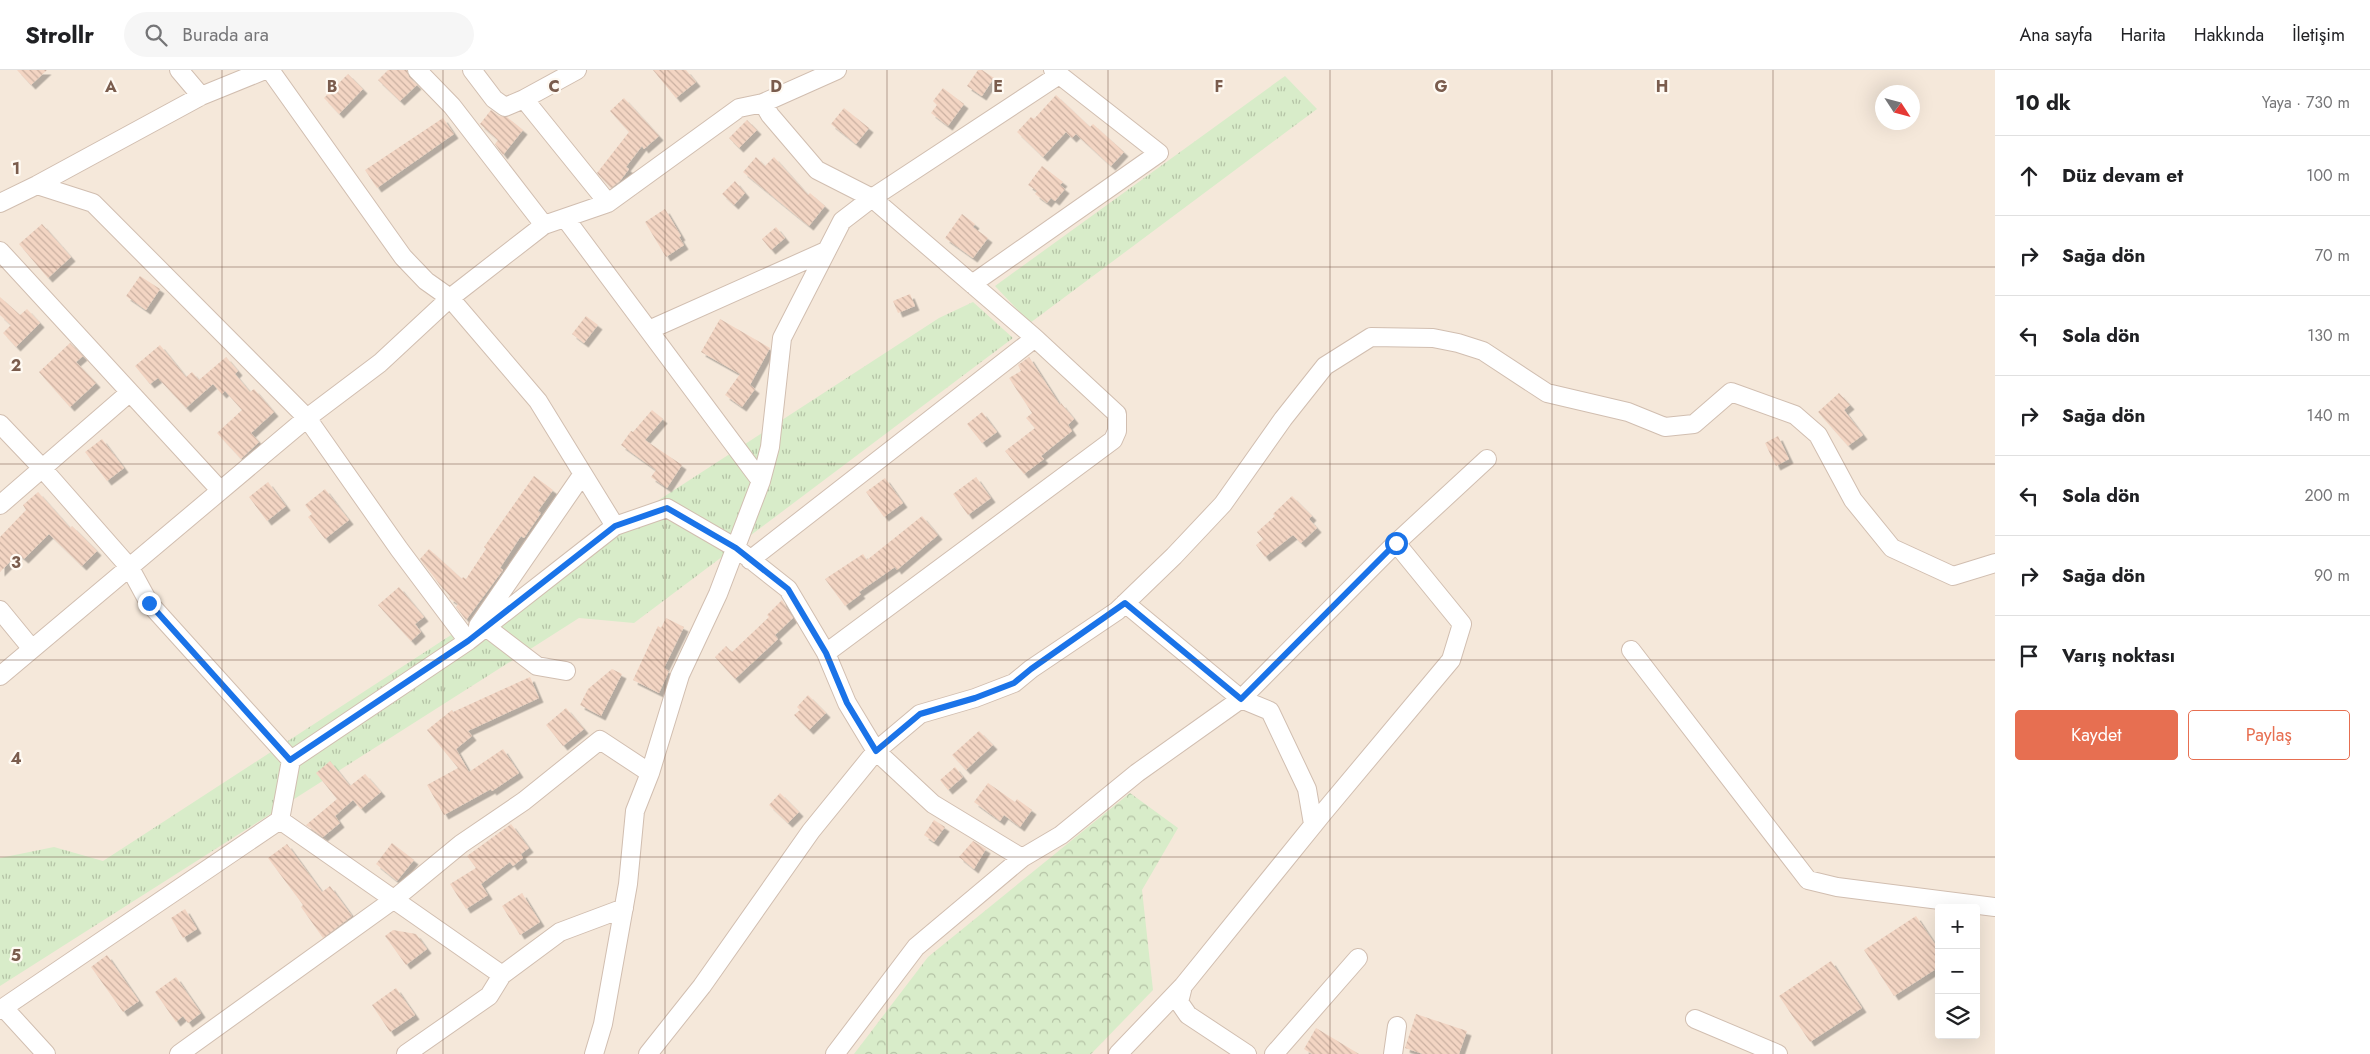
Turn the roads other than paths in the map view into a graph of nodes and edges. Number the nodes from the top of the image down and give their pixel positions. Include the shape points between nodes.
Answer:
1 (180, 70) edge
2 (266, 70) edge
3 (270, 70) edge
4 (417, 70) edge
5 (472, 70) edge
6 (577, 70) edge
7 (837, 70) edge
8 (1056, 73) edge
9 (201, 96) junction
10 (524, 99) junction
11 (763, 103) junction
12 (38, 186) junction
13 (872, 198) junction
14 (0, 203) edge
15 (608, 203) junction
16 (565, 218) junction
17 (544, 226) junction
18 (0, 251) edge
19 (826, 251) junction
20 (972, 284) junction
21 (450, 298) junction
22 (649, 330) junction
23 (1035, 338) junction
24 (129, 393) junction
25 (307, 418) junction
26 (0, 424) edge
27 (1487, 459) dead end
28 (42, 468) junction
29 (582, 475) junction
30 (761, 482) junction
31 (220, 490) junction
32 (0, 505) edge
33 (615, 526) junction
34 (1396, 543) junction
35 (736, 548) junction
36 (750, 560) junction
37 (1995, 563) edge
38 (130, 568) junction
39 (1125, 603) junction
40 (0, 610) edge
41 (486, 627) junction
42 (468, 641) junction
43 (32, 649) junction
44 (1631, 650) dead end
45 (826, 653) junction
46 (566, 671) dead end
47 (0, 676) edge
48 (1241, 699) junction
49 (876, 751) junction
50 (290, 760) junction
51 (650, 772) junction
52 (280, 820) junction
53 (1313, 824) junction
54 (1022, 858) junction
55 (393, 900) junction
56 (1995, 907) edge
57 (624, 908) junction
58 (1358, 958) dead end
59 (502, 975) junction
60 (1183, 986) junction
61 (2, 1009) edge
62 (1695, 1020) dead end
63 (1397, 1026) dead end
64 (46, 1054) edge
65 (179, 1054) edge
66 (406, 1054) edge
67 (594, 1054) edge
68 (648, 1054) edge
69 (836, 1054) edge
70 (1118, 1054) edge
71 (1247, 1054) edge
72 (1274, 1054) edge
73 (1393, 1054) edge
74 (1778, 1054) edge

1 - 9 street
2 - 9 street
3 - 21 street via 403,257 426,281
4 - 17 street via 452,106
5 - 10 street via 494,100 505,107
6 - 10 street
7 - 11 street
8 - 13 street
8 - 20 street via 1159,152
9 - 12 street
10 - 15 street
11 - 13 street via 818,170
11 - 15 street via 739,108
12 - 14 street
12 - 25 street via 93,203
13 - 19 street via 842,221
13 - 20 street
15 - 16 street
16 - 17 street
16 - 22 street
17 - 21 street
18 - 24 street
19 - 22 street
19 - 30 street via 782,338 770,447
20 - 23 street
21 - 25 street via 380,363
21 - 29 street via 538,401
22 - 30 street
23 - 36 street
23 - 45 street via 1117,414 1117,431 1112,440
24 - 28 street
24 - 31 street
25 - 31 street
25 - 42 street
26 - 28 street
27 - 34 street
28 - 32 street
28 - 38 street
29 - 33 street
29 - 42 street
30 - 35 street
31 - 38 street
33 - 35 street via 667,508
33 - 41 street
34 - 48 street
34 - 53 street via 1462,624 1451,660
35 - 36 street
35 - 51 street via 680,676
36 - 45 street via 788,589
37 - 39 street via 1953,576 1892,548 1853,500 1818,435 1795,415 1731,392 1694,424 1665,426 1628,412 1547,393 1483,351 1458,343 1433,338 1371,336 1326,366 1222,504
38 - 43 street
38 - 50 street via 149,603
39 - 48 street
39 - 49 street via 1014,683 920,714
40 - 43 street
41 - 42 street
41 - 46 street via 537,666
42 - 50 street
43 - 47 street
44 - 56 street via 1808,880 1837,887
45 - 49 street via 847,703
48 - 53 street via 1270,711 1307,788
48 - 54 street via 1137,772 1061,835
49 - 54 street via 932,804
49 - 68 street via 811,831 702,986
50 - 52 street
51 - 55 street via 600,740 524,801 461,844
51 - 57 street via 635,811
52 - 55 street
52 - 61 street
53 - 60 street
54 - 69 street via 916,947
55 - 59 street
55 - 65 street
57 - 59 street via 560,932
57 - 67 street via 603,1024
58 - 72 street
59 - 66 street via 489,996
60 - 70 street
60 - 71 street via 1179,1002 1188,1015
61 - 64 street
62 - 74 street
63 - 73 street

